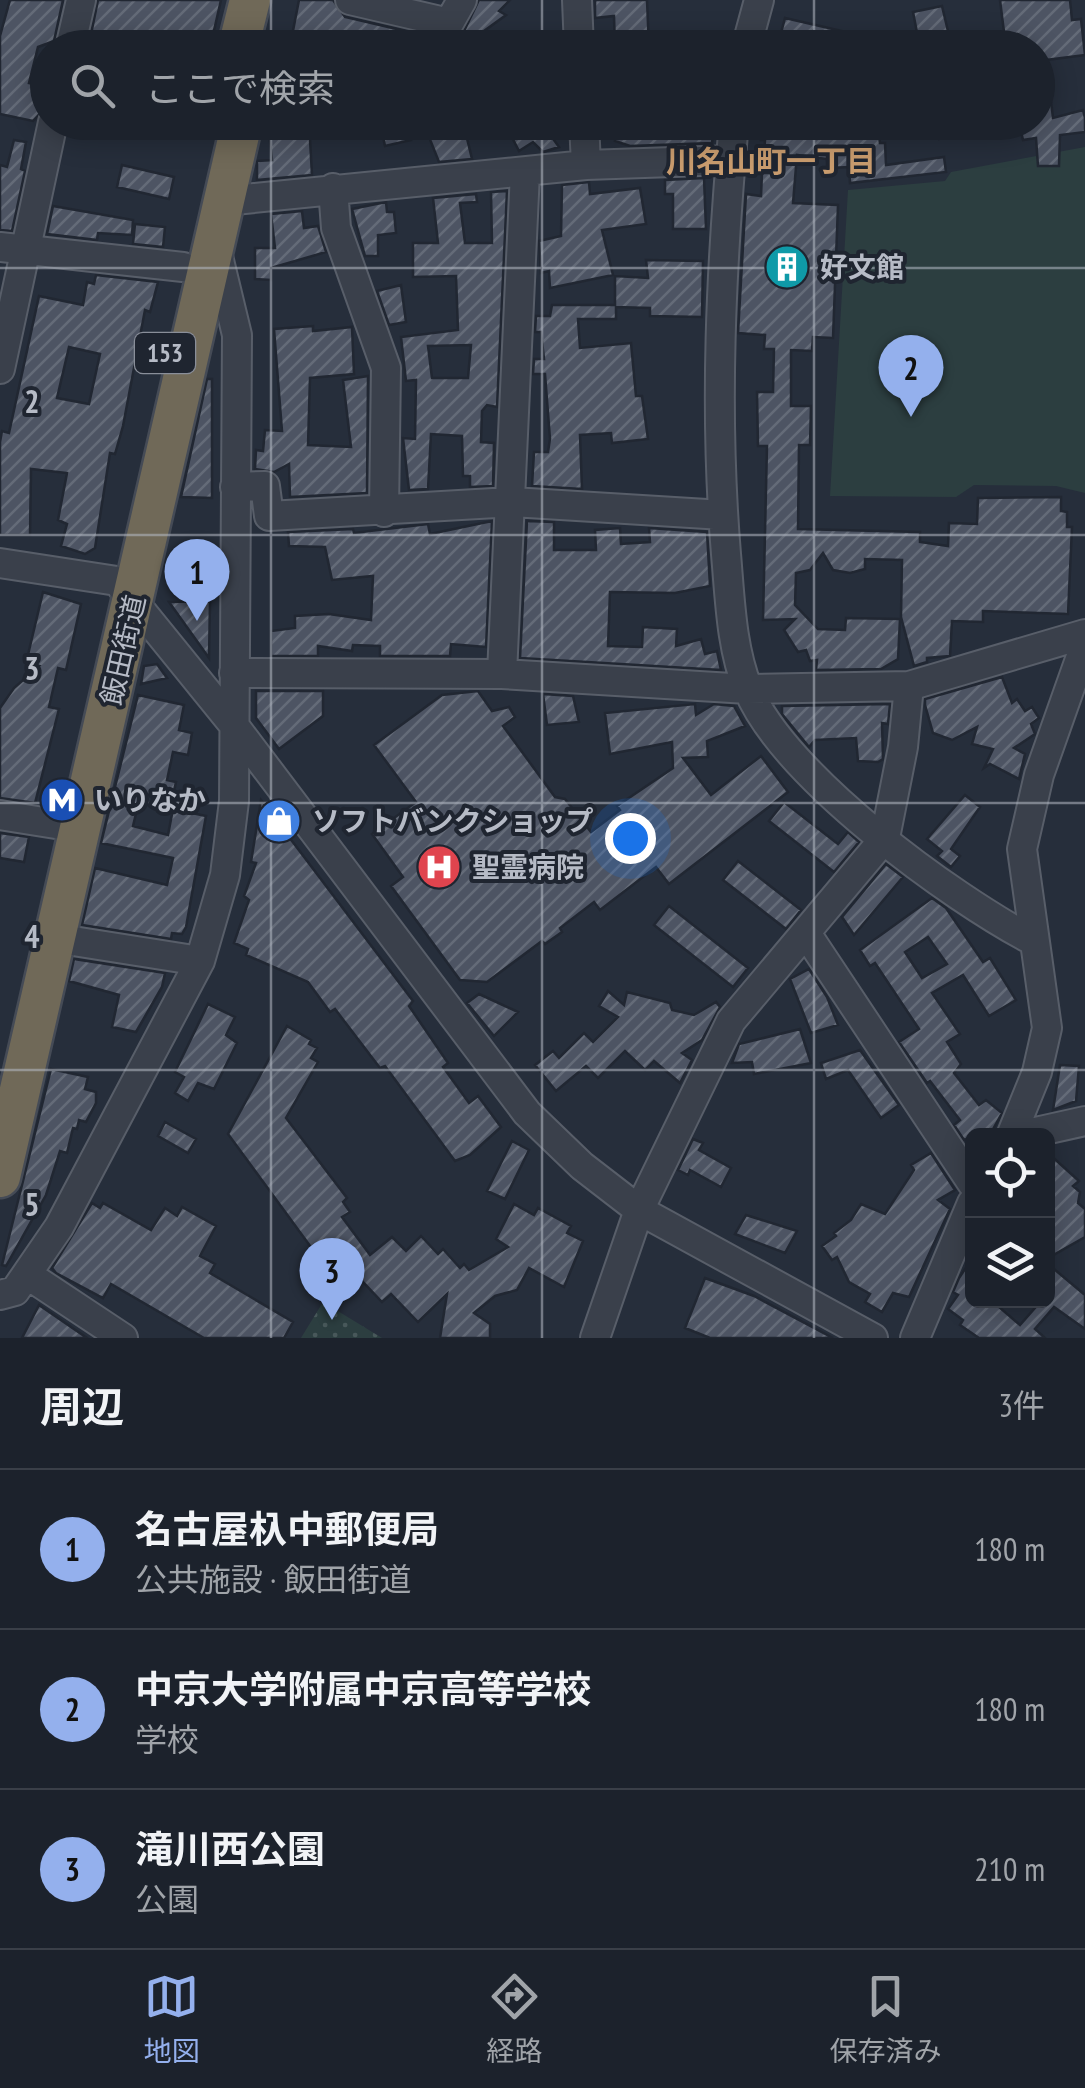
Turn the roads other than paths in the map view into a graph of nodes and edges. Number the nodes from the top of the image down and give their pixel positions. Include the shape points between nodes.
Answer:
1 (81, 0) edge
2 (250, 0) edge
3 (271, 0) edge
4 (350, 0) edge
5 (462, 0) edge
6 (576, 0) edge
7 (760, 0) edge
8 (74, 30) edge
9 (242, 30) edge
10 (264, 30) edge
11 (578, 30) edge
12 (751, 30) edge
13 (47, 140) edge
14 (215, 140) edge
15 (238, 140) edge
16 (585, 140) edge
17 (732, 140) edge
18 (730, 160) junction
19 (586, 165) junction
20 (526, 172) junction
21 (333, 188) junction
22 (224, 200) junction
23 (12, 247) edge
24 (199, 256) junction
25 (199, 315) junction
26 (237, 335) junction
27 (0, 368) edge
28 (236, 487) junction
29 (512, 502) junction
30 (384, 512) junction
31 (723, 515) junction
32 (0, 563) edge
33 (126, 592) junction
34 (1085, 634) edge
35 (1085, 645) edge
36 (234, 674) junction
37 (502, 674) junction
38 (909, 686) junction
39 (748, 689) junction
40 (233, 724) junction
41 (0, 815) edge
42 (62, 826) junction
43 (885, 838) junction
44 (806, 933) junction
45 (54, 938) junction
46 (1034, 941) junction
47 (200, 961) junction
48 (5, 1048) edge
49 (0, 1090) edge
50 (1085, 1121) edge
51 (1018, 1128) edge
52 (1052, 1128) edge
53 (965, 1172) edge
54 (0, 1177) edge
55 (639, 1210) junction
56 (966, 1218) edge
57 (28, 1274) junction
58 (0, 1295) edge
59 (123, 1338) edge
60 (595, 1338) edge
61 (874, 1338) edge
62 (915, 1338) edge

1 - 8 street
2 - 9 highway
3 - 10 highway
4 - 5 street via 449,23
6 - 11 street
7 - 12 street
13 - 23 street
14 - 24 highway, 飯田街道 / 153
15 - 22 highway, 飯田街道 / 153
16 - 19 street
17 - 18 street
18 - 19 street
18 - 31 street via 718,306
19 - 20 street
20 - 21 street
20 - 29 street
21 - 22 street
21 - 30 street via 336,228 386,368
22 - 24 highway, 飯田街道 / 153
23 - 24 street
23 - 27 street
24 - 25 highway, 飯田街道 / 153
24 - 26 street
24 - 33 highway, 飯田街道 / 153
25 - 26 street via 224,321
25 - 33 highway, 飯田街道 / 153
26 - 28 street
28 - 30 street via 266,486 269,516
28 - 36 street
29 - 30 street
29 - 31 street
29 - 37 street
31 - 39 street via 733,633
32 - 33 street
33 - 40 street
33 - 42 highway, 飯田街道 / 153
33 - 45 highway, 飯田街道 / 153
34 - 38 street
35 - 46 street via 1039,775 1022,850
36 - 37 street
36 - 40 street
37 - 39 street
38 - 39 street
38 - 43 street
39 - 43 street via 812,779
40 - 47 street via 234,801 225,876
40 - 55 street via 527,1114
41 - 42 street
42 - 48 highway, 飯田街道 / 153
43 - 44 street
43 - 46 street
44 - 53 street
44 - 55 street via 730,1021
45 - 47 street
45 - 54 highway, 飯田街道 / 153
46 - 51 street via 1047,1028
47 - 57 street
48 - 49 highway, 飯田街道 / 153
50 - 52 street
55 - 60 street
55 - 61 street
56 - 62 street
57 - 58 street via 14,1291
57 - 59 street

